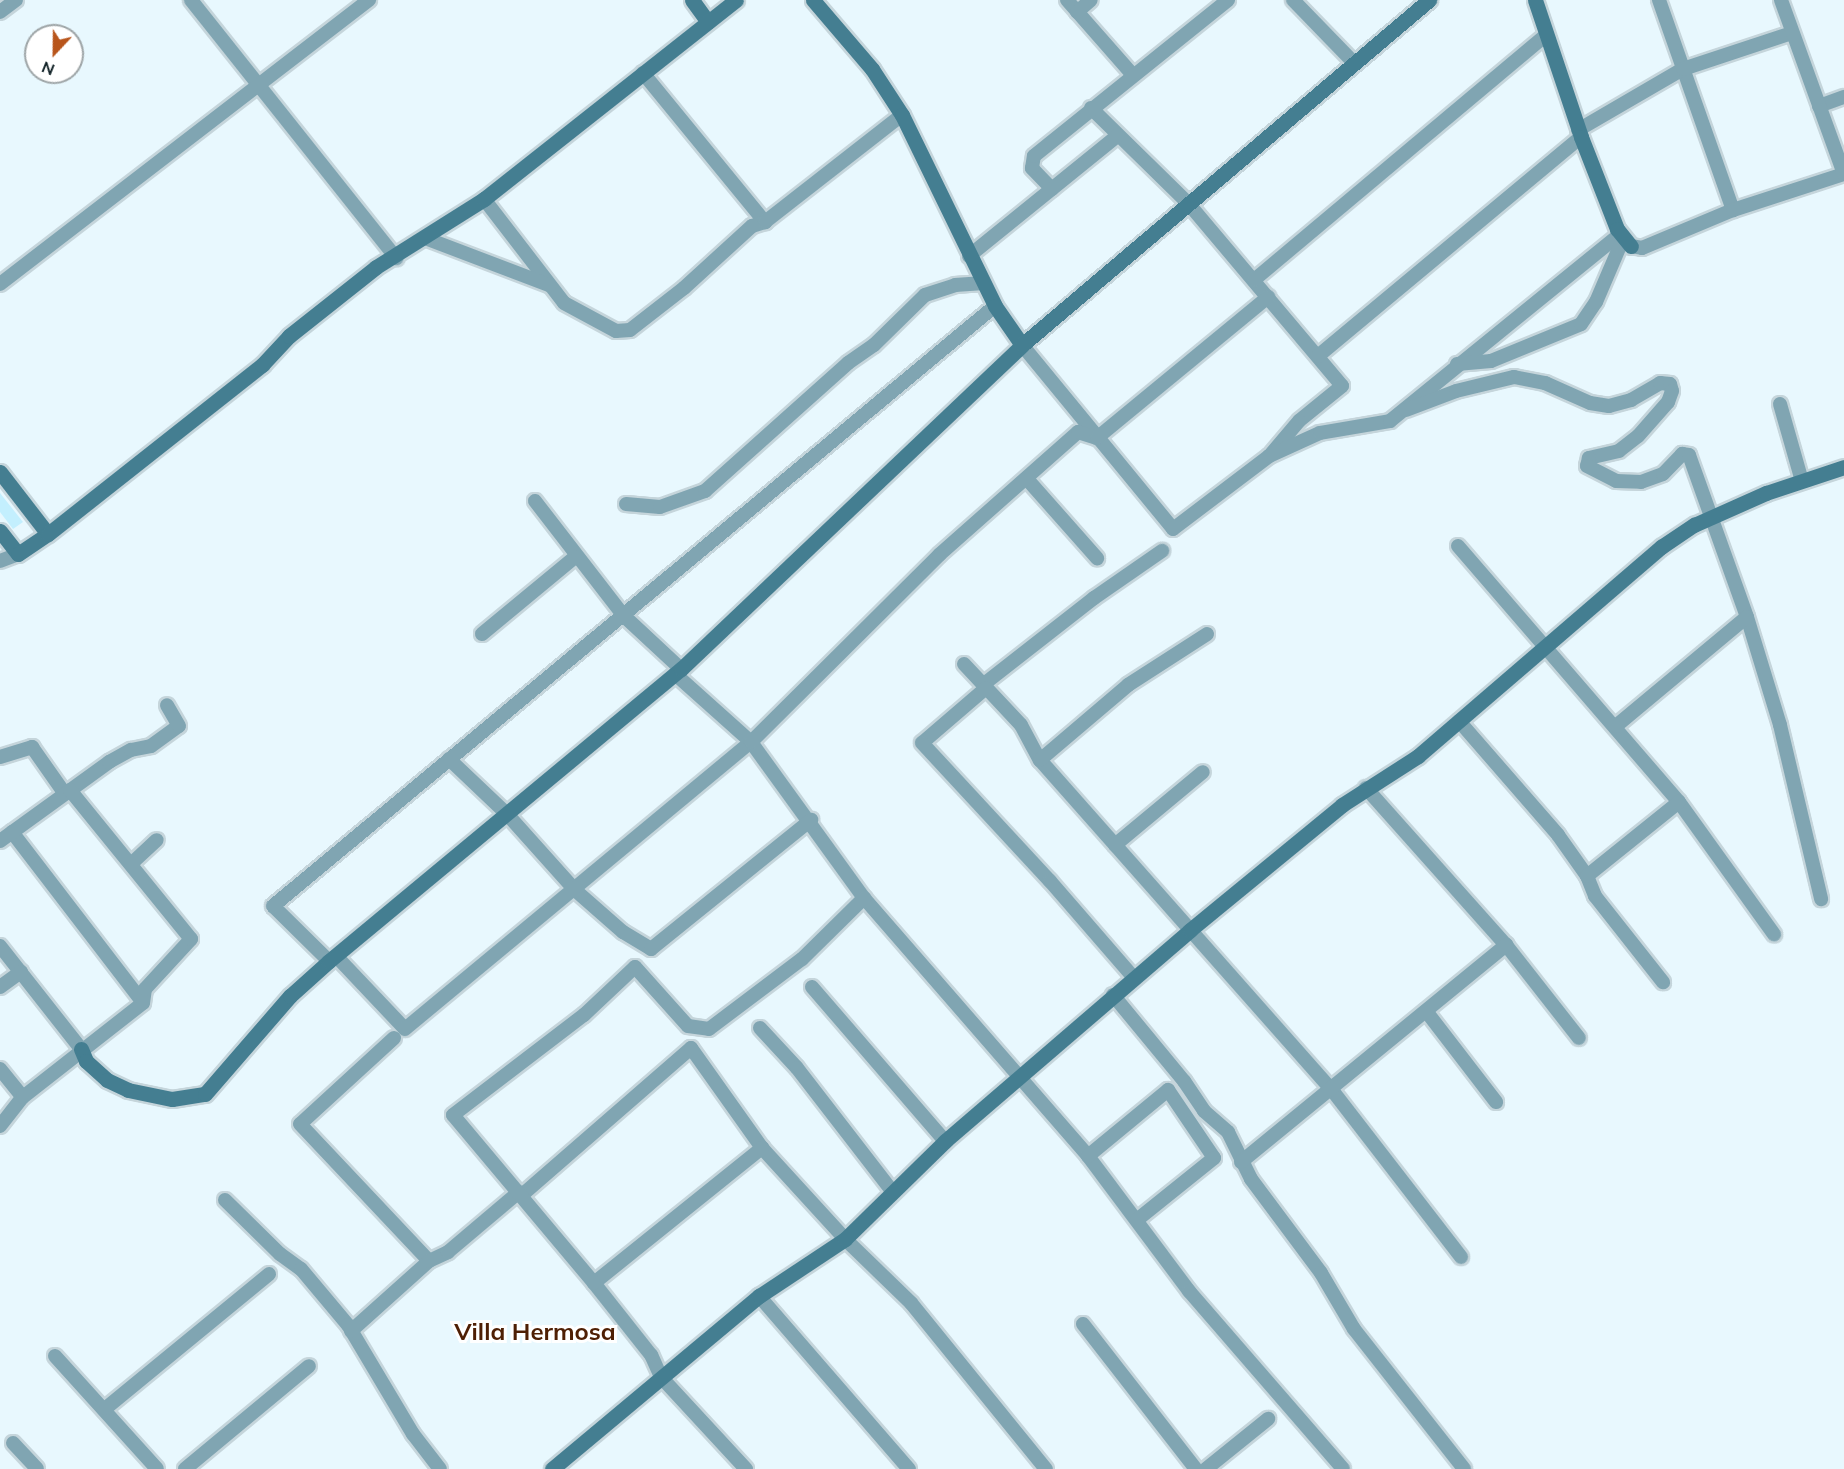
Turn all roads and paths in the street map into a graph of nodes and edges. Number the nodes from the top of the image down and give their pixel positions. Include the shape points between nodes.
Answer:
1 (16, 0) edge
2 (191, 0) edge
3 (369, 0) edge
4 (692, 0) edge
5 (813, 0) edge
6 (1067, 0) edge
7 (1091, 0) edge
8 (1228, 0) edge
9 (1293, 0) edge
10 (1429, 0) edge
11 (1535, 0) edge
12 (1659, 0) edge
13 (1781, 0) edge
14 (725, 3) edge
15 (0, 12) edge
16 (1077, 12) junction
17 (708, 22) junction
18 (1792, 33) junction
19 (1546, 35) junction
20 (1354, 63) junction
21 (1683, 69) junction
22 (644, 73) junction
23 (1132, 74) junction
24 (258, 85) junction
25 (1844, 97) edge
26 (1818, 106) junction
27 (1091, 108) junction
28 (902, 115) junction
29 (1579, 134) junction
30 (1117, 136) junction
31 (1052, 189) junction
32 (484, 199) junction
33 (1188, 203) junction
34 (1733, 210) junction
35 (765, 222) junction
36 (425, 238) junction
37 (1625, 240) junction
38 (969, 256) junction
39 (396, 258) junction
40 (1254, 280) junction
41 (984, 283) junction
42 (0, 284) edge
43 (551, 286) junction
44 (1268, 297) junction
45 (995, 306) junction
46 (1022, 345) junction
47 (1318, 356) junction
48 (1457, 364) junction
49 (1780, 404) dead end
50 (1406, 410) junction
51 (1097, 438) junction
52 (1269, 456) junction
53 (1844, 467) edge
54 (0, 472) edge
55 (1028, 479) junction
56 (1802, 481) junction
57 (535, 501) dead end
58 (626, 504) dead end
59 (1711, 518) junction
60 (0, 531) edge
61 (48, 534) junction
62 (1458, 546) dead end
63 (1162, 551) dead end
64 (18, 554) junction
65 (575, 556) junction
66 (1097, 558) dead end
67 (0, 561) edge
68 (624, 616) junction
69 (1747, 617) junction
70 (482, 634) dead end
71 (1207, 634) dead end
72 (1546, 645) junction
73 (964, 664) dead end
74 (678, 672) junction
75 (985, 686) junction
76 (167, 705) dead end
77 (1459, 721) junction
78 (1616, 726) junction
79 (751, 742) junction
80 (0, 757) edge
81 (449, 759) junction
82 (1040, 760) junction
83 (1203, 772) dead end
84 (1366, 788) junction
85 (68, 792) junction
86 (1679, 802) junction
87 (507, 814) junction
88 (811, 820) junction
89 (4, 835) edge
90 (157, 840) dead end
91 (1115, 845) junction
92 (131, 864) junction
93 (1587, 876) junction
94 (575, 890) junction
95 (864, 898) junction
96 (1821, 898) dead end
97 (1190, 930) junction
98 (1774, 934) dead end
99 (1506, 945) junction
100 (0, 946) edge
101 (333, 958) junction
102 (21, 972) junction
103 (1134, 978) junction
104 (1663, 982) dead end
105 (0, 987) edge
106 (812, 987) dead end
107 (1113, 995) junction
108 (143, 1003) junction
109 (1426, 1011) junction
110 (760, 1028) dead end
111 (394, 1038) dead end
112 (1579, 1038) dead end
113 (81, 1049) junction
114 (0, 1069) edge
115 (1019, 1077) junction
116 (1332, 1090) junction
117 (24, 1097) junction
118 (1496, 1101) dead end
119 (0, 1126) edge
120 (945, 1141) junction
121 (762, 1148) junction
122 (1088, 1156) junction
123 (1241, 1162) junction
124 (893, 1192) junction
125 (520, 1193) junction
126 (225, 1200) dead end
127 (1137, 1220) junction
128 (845, 1239) junction
129 (1461, 1257) dead end
130 (429, 1261) junction
131 (270, 1275) dead end
132 (594, 1283) junction
133 (759, 1296) junction
134 (1083, 1324) dead end
135 (351, 1331) junction
136 (56, 1356) dead end
137 (309, 1366) dead end
138 (661, 1377) junction
139 (106, 1408) junction
140 (1268, 1419) dead end
141 (13, 1443) dead end
142 (37, 1469) edge
143 (157, 1469) edge
144 (185, 1469) edge
145 (440, 1469) edge
146 (552, 1469) edge
147 (746, 1469) edge
148 (909, 1469) edge
149 (1046, 1469) edge
150 (1196, 1469) edge
151 (1206, 1469) edge
152 (1343, 1469) edge
153 (1464, 1469) edge

1 - 15 street
2 - 24 street
3 - 24 street
4 - 17 street
5 - 28 street via 872,69
6 - 16 street
7 - 16 street
8 - 23 street
9 - 20 street
10 - 20 street
11 - 19 street
12 - 21 street
13 - 18 street
14 - 17 street
16 - 23 street
17 - 22 street
18 - 21 street
18 - 26 street
19 - 29 street
19 - 40 street
20 - 33 street
21 - 29 street
21 - 34 street
22 - 32 street
22 - 35 street
23 - 27 street
24 - 39 street
24 - 42 street
25 - 26 street
26 - 34 street via 1844,174
27 - 30 street
27 - 31 street via 1034,156 1032,168
28 - 35 street
28 - 38 street
29 - 37 street
29 - 47 street
30 - 31 street
30 - 33 street
31 - 38 street
32 - 36 street
32 - 43 street
33 - 40 street
33 - 46 street
34 - 37 street via 1642,248
35 - 43 street via 752,226 684,288 630,330 616,331 592,320 564,303
36 - 39 street
36 - 43 street
37 - 48 street
37 - 48 street via 1596,302 1581,324 1485,362
38 - 41 street
39 - 61 street via 376,267 289,336 262,365
40 - 44 street
41 - 45 street
41 - 58 street via 955,285 925,295 874,345 848,363 705,491 660,507
44 - 47 street
44 - 51 street
45 - 46 street
45 - 68 street
46 - 51 street
46 - 74 street
47 - 52 street via 1342,386 1299,421
48 - 50 street
49 - 56 street
50 - 52 street via 1376,425 1360,424 1320,433
50 - 59 street via 1456,391 1514,378 1545,382 1590,403 1609,406 1631,400 1660,383 1670,384 1668,402 1638,436 1619,451 1589,458 1587,466 1616,481 1641,482 1663,474 1682,454 1689,455
51 - 52 street via 1173,529
51 - 55 street via 1078,432
53 - 56 street
54 - 61 street
55 - 66 street
55 - 79 street via 939,555
56 - 59 street
57 - 65 street
59 - 69 street
59 - 72 street via 1661,547
60 - 64 street
61 - 64 street
62 - 72 street
63 - 75 street via 1094,598
64 - 67 street
65 - 68 street
65 - 70 street
68 - 74 street
68 - 81 street
69 - 78 street
69 - 96 street via 1801,802
71 - 82 street via 1128,685
72 - 77 street
72 - 78 street
73 - 75 street
74 - 79 street
74 - 87 street
75 - 82 street via 1022,725
75 - 103 street via 922,743
76 - 85 street via 179,726 151,746 131,750 109,762
77 - 84 street via 1418,756
77 - 93 street via 1558,835
78 - 86 street
79 - 88 street
79 - 94 street
80 - 85 street via 32,747
81 - 87 street
81 - 101 street via 273,906
82 - 91 street
83 - 91 street
84 - 97 street
84 - 99 street
85 - 89 street
85 - 92 street
86 - 93 street
86 - 98 street
87 - 94 street
87 - 101 street
88 - 94 street via 651,949 623,932
88 - 95 street
89 - 108 street
90 - 92 street
91 - 97 street
92 - 108 street via 191,939 145,989
93 - 104 street via 1596,896
94 - 101 street via 405,1029
95 - 115 street
95 - 125 street via 802,959 710,1029 688,1026 635,967 584,1015 453,1115
97 - 103 street
97 - 116 street
99 - 109 street
99 - 112 street
100 - 102 street
101 - 113 street via 290,996 205,1094 172,1099 128,1090 107,1080 86,1061
102 - 105 street
102 - 113 street
103 - 107 street
106 - 120 street
107 - 115 street
107 - 123 street via 1185,1081 1204,1111 1228,1132
108 - 113 street
109 - 116 street
109 - 118 street
110 - 124 street via 797,1068
111 - 130 street via 300,1125
113 - 117 street
114 - 117 street
115 - 120 street
115 - 122 street
116 - 123 street
116 - 129 street
117 - 119 street
120 - 124 street
121 - 125 street via 690,1047
121 - 128 street
121 - 132 street
122 - 127 street
122 - 127 street via 1168,1090 1214,1158
123 - 153 street via 1344,1307 1354,1329
124 - 128 street
125 - 130 street via 447,1252
125 - 132 street
126 - 135 street via 280,1254 301,1269
127 - 152 street via 1189,1291
128 - 133 street
128 - 149 street via 911,1303
130 - 135 street
131 - 139 street
132 - 138 street via 651,1355
133 - 138 street
133 - 148 street
134 - 150 street
135 - 145 street via 413,1434
136 - 139 street
137 - 144 street
138 - 146 street
138 - 147 street
139 - 143 street
140 - 151 street
141 - 142 street

